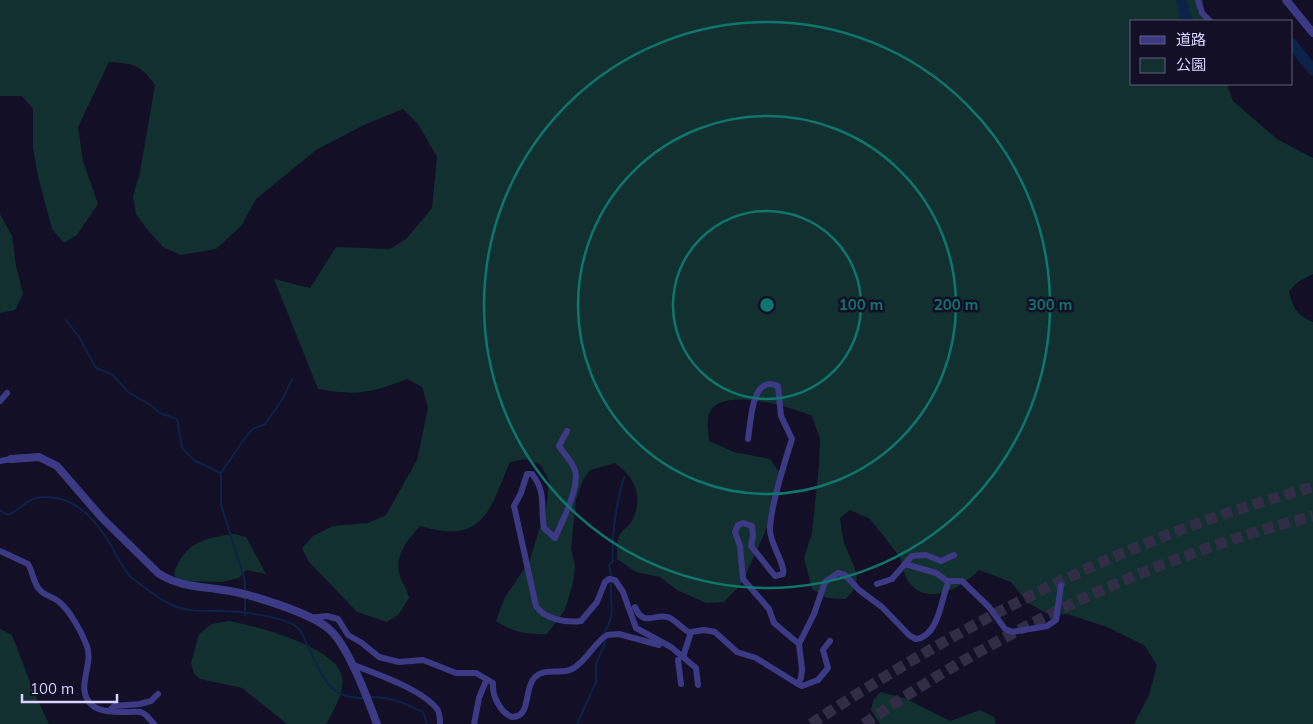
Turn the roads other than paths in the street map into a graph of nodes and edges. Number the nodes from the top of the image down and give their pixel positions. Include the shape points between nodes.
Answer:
1 (1198, 0) edge
2 (1286, 0) edge
3 (1209, 20) edge
4 (1313, 33) edge
5 (7, 393) dead end
6 (0, 401) edge
7 (567, 431) dead end
8 (748, 440) dead end
9 (10, 459) joint
10 (0, 461) edge
11 (0, 551) edge
12 (954, 555) dead end
13 (905, 564) junction
14 (947, 581) junction
15 (877, 584) dead end
16 (1061, 584) dead end
17 (635, 607) dead end
18 (310, 618) junction
19 (690, 633) junction
20 (830, 641) dead end
21 (799, 644) junction
22 (681, 659) junction
23 (351, 664) junction
24 (486, 681) junction
25 (682, 684) dead end
26 (798, 684) junction
27 (698, 686) dead end
28 (158, 694) dead end
29 (110, 710) junction
30 (154, 724) edge
31 (377, 724) edge
32 (440, 724) edge
33 (474, 724) edge

1 - 3 street via 1202,13
2 - 4 street
5 - 6 street
7 - 22 street via 559,446 575,470 575,479 570,502 555,538 544,528 544,502 532,474 527,474 514,506 536,606 546,616 581,621 598,602 605,582 612,579 619,583 636,628 672,647
8 - 21 street via 753,403 760,387 771,383 778,386 781,416 792,439 770,529 772,544 784,568 783,574 775,576 753,550 752,526 743,523 734,532 740,546 743,579 769,609 774,623
9 - 10 street
9 - 18 street via 39,457 57,466 102,518 167,580 251,596
11 - 29 street via 28,564 37,587 65,608 89,655 84,694 94,707
12 - 13 street via 941,561 926,555 912,556
13 - 14 street via 936,572
13 - 15 street via 892,579
14 - 16 street via 962,581 989,607 1005,629 1012,632 1047,626 1056,620
14 - 21 street via 943,604 932,627 916,639 845,575 833,575 821,589 814,614
17 - 19 street via 643,618 669,617
18 - 23 street via 330,629
18 - 24 street via 327,616 338,619 348,635 379,657 399,662 423,660 456,673 476,673
19 - 22 street
19 - 26 street via 715,632 737,652 756,658
20 - 26 street via 823,650 828,668 813,683
21 - 26 street via 802,669
22 - 24 street via 654,643 619,634 608,635 572,669 544,672 534,678 524,711 515,717 500,707 493,683
22 - 25 street
22 - 27 street via 698,670
23 - 31 street
23 - 32 street via 377,672 429,701 438,710
24 - 33 street via 478,698
28 - 29 street via 151,701 118,705
29 - 30 street via 141,712

